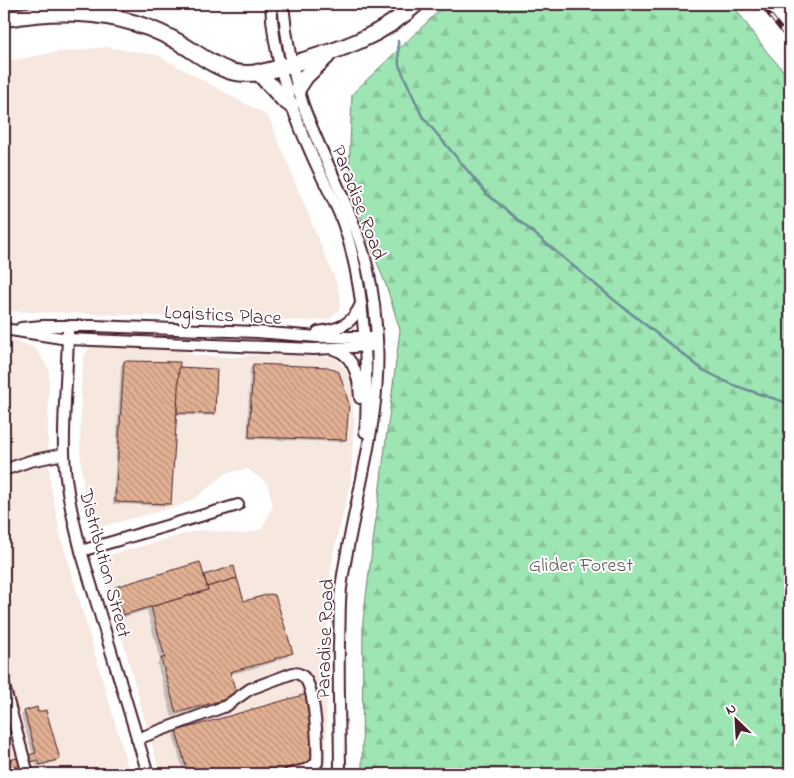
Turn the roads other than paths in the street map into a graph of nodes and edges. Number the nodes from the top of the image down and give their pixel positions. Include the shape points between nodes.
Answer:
1 (270, 4) edge
2 (283, 4) edge
3 (416, 4) edge
4 (4, 19) edge
5 (330, 53) junction
6 (286, 66) junction
7 (258, 72) junction
8 (298, 88) junction
9 (292, 105) junction
10 (361, 302) junction
11 (68, 326) junction
12 (6, 330) edge
13 (257, 332) junction
14 (68, 339) junction
15 (377, 341) junction
16 (365, 342) junction
17 (297, 348) junction
18 (329, 348) junction
19 (364, 441) junction
20 (64, 454) junction
21 (4, 470) edge
22 (238, 505) dead end
23 (356, 505) junction
24 (81, 550) junction
25 (4, 686) edge
26 (137, 739) junction
27 (28, 774) edge
28 (148, 774) edge
29 (289, 774) edge
30 (340, 774) edge

1 - 6 street, Paradise Road
2 - 6 street, Paradise Road
3 - 5 highway via 381,31
4 - 7 highway via 56,12 105,16 158,32 227,70
5 - 6 highway
5 - 8 highway
6 - 7 highway
6 - 8 street, Paradise Road
6 - 9 street, Paradise Road
7 - 9 highway
8 - 15 street, Paradise Road via 363,250 372,288
9 - 10 street, Paradise Road via 311,155 340,215
10 - 13 street via 352,320 328,331
10 - 16 street, Paradise Road
11 - 12 street, Logistics Place
11 - 13 street, Logistics Place
11 - 14 street, Distribution Street
11 - 17 street, Logistics Place via 72,333 81,335 269,343
12 - 14 street, Logistics Place
13 - 16 street, Logistics Place
14 - 17 street, Logistics Place
14 - 20 street, Distribution Street
15 - 16 street, Logistics Place
15 - 23 street, Paradise Road via 374,412
16 - 18 street, Logistics Place
16 - 19 street, Paradise Road via 367,412
17 - 18 street, Logistics Place
18 - 19 street via 346,356 357,376
19 - 23 street, Paradise Road
20 - 21 street
20 - 24 street, Distribution Street via 72,514
22 - 24 street
23 - 30 street, Paradise Road via 341,591
24 - 26 street, Distribution Street
25 - 27 street
26 - 28 street, Distribution Street
26 - 29 street via 226,706 250,689 299,673 306,678 312,698 317,763

